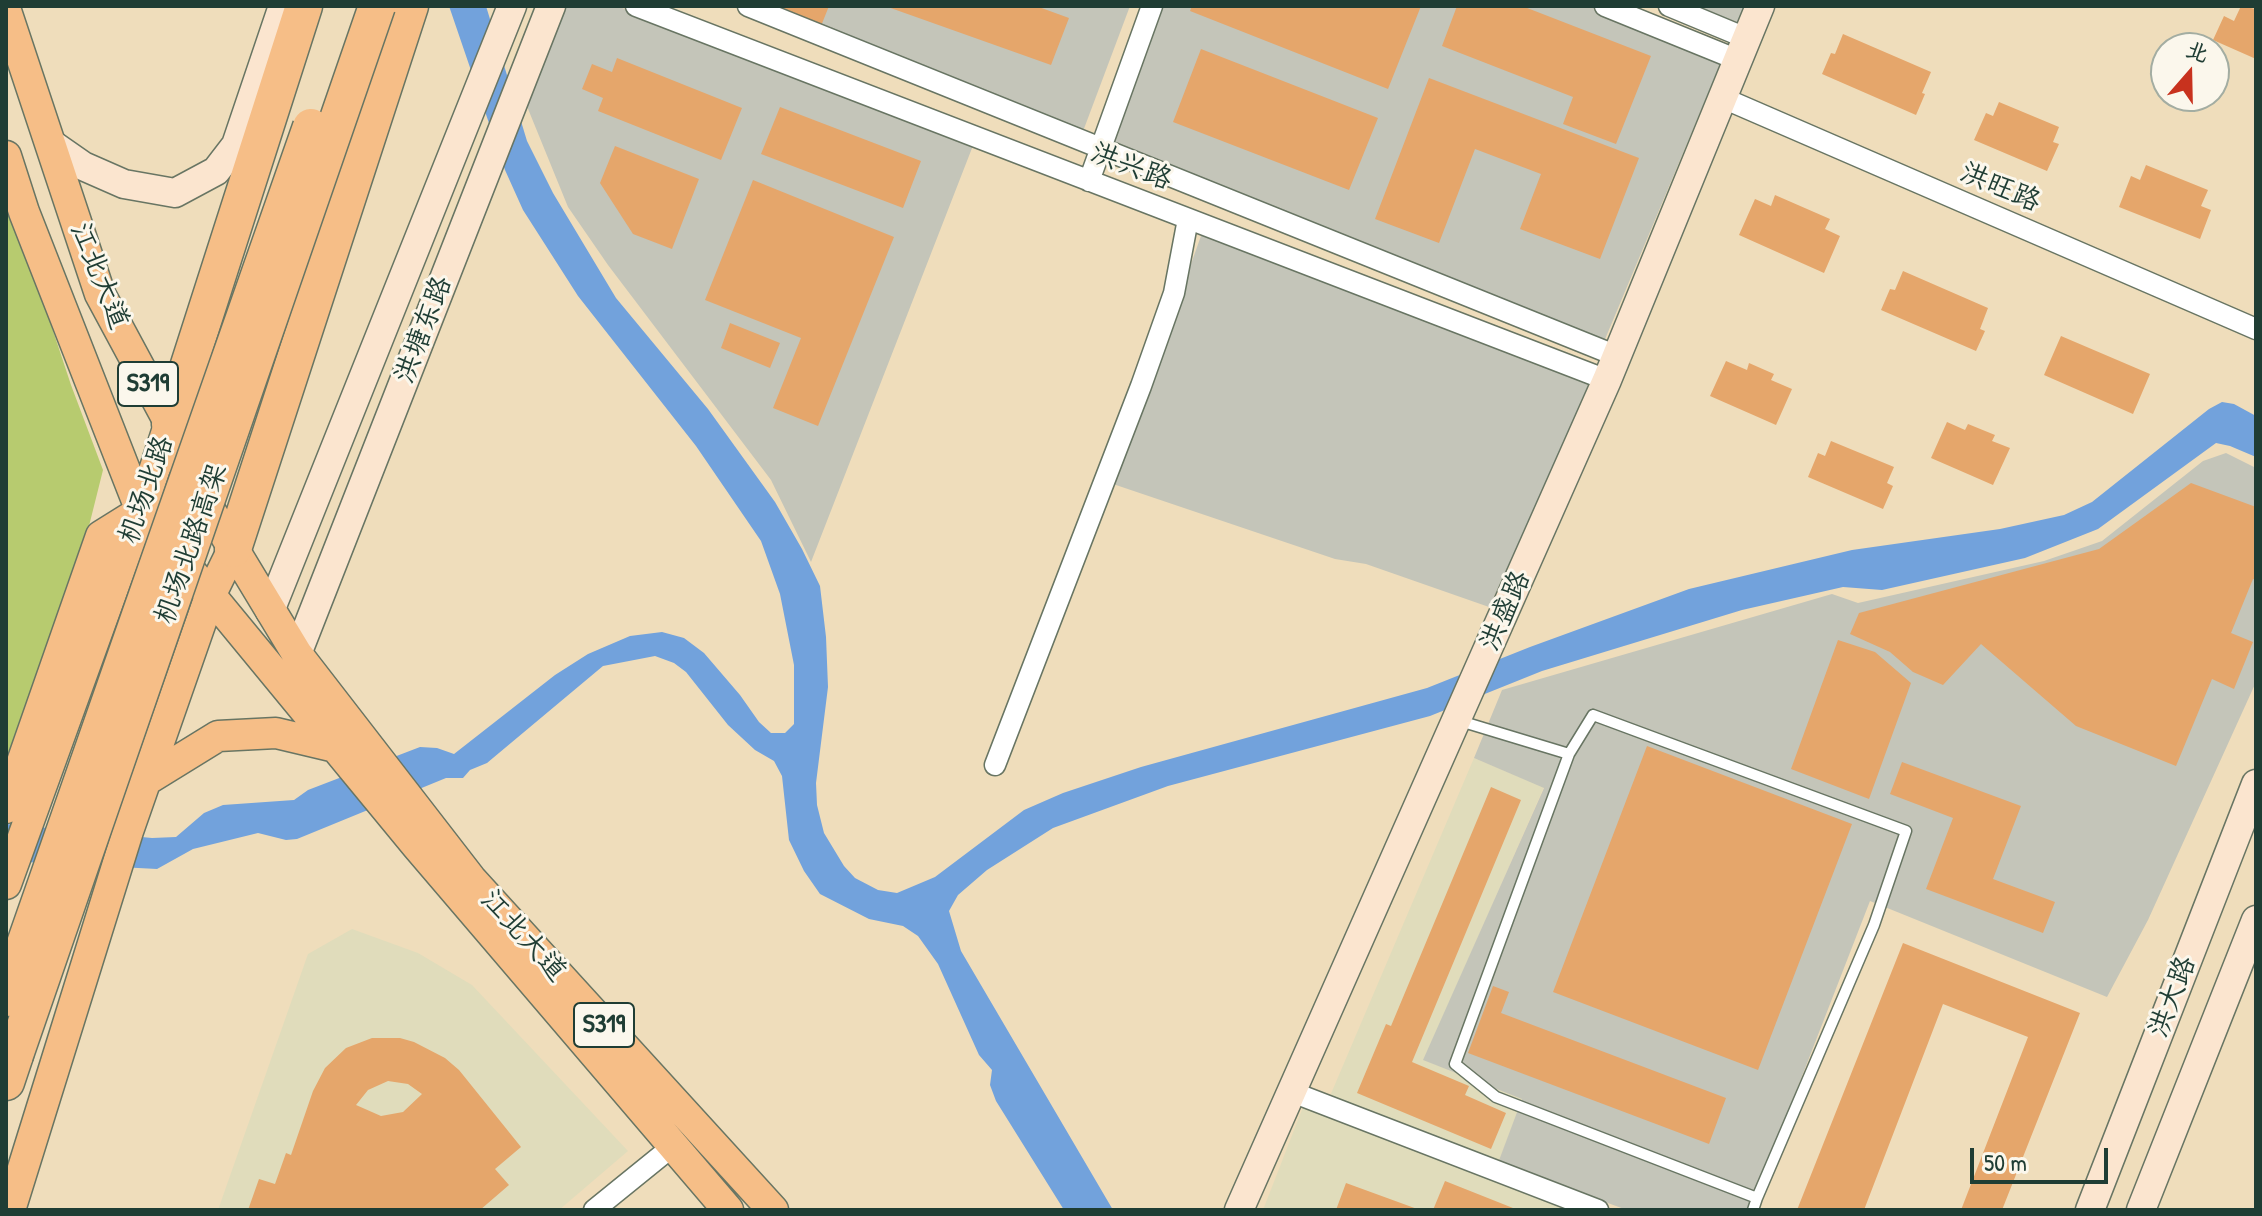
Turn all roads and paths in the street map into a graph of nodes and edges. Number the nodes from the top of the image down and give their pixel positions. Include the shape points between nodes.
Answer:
1 (356, 6) edge
2 (551, 6) edge
3 (636, 6) edge
4 (748, 6) edge
5 (1152, 6) edge
6 (1605, 6) edge
7 (1669, 6) edge
8 (1760, 6) edge
9 (397, 7) edge
10 (511, 9) edge
11 (6, 11) edge
12 (301, 11) edge
13 (1742, 49) junction
14 (1723, 98) junction
15 (50, 143) junction
16 (1100, 148) junction
17 (6, 156) edge
18 (1089, 181) junction
19 (1188, 219) junction
20 (2256, 329) edge
21 (1612, 368) junction
22 (170, 424) junction
23 (141, 511) junction
24 (233, 549) junction
25 (210, 596) junction
26 (270, 611) junction
27 (297, 654) junction
28 (1462, 711) junction
29 (341, 741) junction
30 (1569, 754) junction
31 (995, 765) dead end
32 (30, 778) junction
33 (145, 781) junction
34 (2256, 784) edge
35 (6, 808) edge
36 (427, 841) junction
37 (6, 884) edge
38 (2256, 920) edge
39 (6, 998) edge
40 (11, 1068) edge
41 (1292, 1092) junction
42 (673, 1146) junction
43 (1757, 1198) junction
44 (10, 1210) edge
45 (594, 1210) edge
46 (728, 1210) edge
47 (773, 1210) edge
48 (1239, 1210) edge
49 (1598, 1210) edge
50 (1753, 1210) edge
51 (2090, 1210) edge
52 (2141, 1210) edge

1 - 39 highway, 机场北路高架, bridge
2 - 27 main road, 洪塘东路
3 - 18 street, 洪兴路
4 - 16 street, 洪兴路
5 - 16 street
6 - 13 street
7 - 13 street
8 - 13 main road, 洪盛路
9 - 24 highway via 354,183
9 - 24 main road via 262,409
9 - 40 highway, 机场北路高架, bridge
10 - 26 main road, 洪塘东路
11 - 15 main road, 江北大道 / S319
12 - 15 main road via 236,145 216,171 175,193 124,184 83,166
12 - 22 highway
13 - 14 main road, 洪盛路
14 - 20 street, 洪旺路
14 - 21 main road, 洪盛路
15 - 22 main road, 江北大道 / S319 via 100,294
16 - 18 street
16 - 21 street, 洪兴路
17 - 23 main road, 江北大道 / S319
18 - 19 street, 洪兴路
19 - 21 street, 洪兴路
19 - 31 street via 1169,306
21 - 28 main road, 洪盛路
22 - 23 main road, 机场北路
22 - 24 main road, 江北大道 / S319 via 181,462
23 - 25 main road, 江北大道 / S319
23 - 32 main road via 101,536
24 - 25 main road
24 - 26 main road, 江北大道 / S319
25 - 29 main road, 江北大道 / S319
25 - 33 main road
26 - 27 main road, 江北大道 / S319
27 - 29 main road, 江北大道 / S319
28 - 30 lane
28 - 41 main road, 洪盛路
29 - 33 main road via 276,733 218,736
29 - 36 main road
30 - 43 lane via 1455,1064 1496,1097
30 - 43 lane via 1593,715 1906,831 1874,925
32 - 35 main road
32 - 37 main road
33 - 44 main road
34 - 51 main road, 洪大路
36 - 42 main road, 江北大道 / S319
36 - 47 main road, 江北大道 / S319 via 471,879
38 - 52 main road, 洪大路
41 - 48 main road, 洪盛路
41 - 49 street
42 - 45 street
42 - 46 main road, 江北大道 / S319
43 - 50 lane

